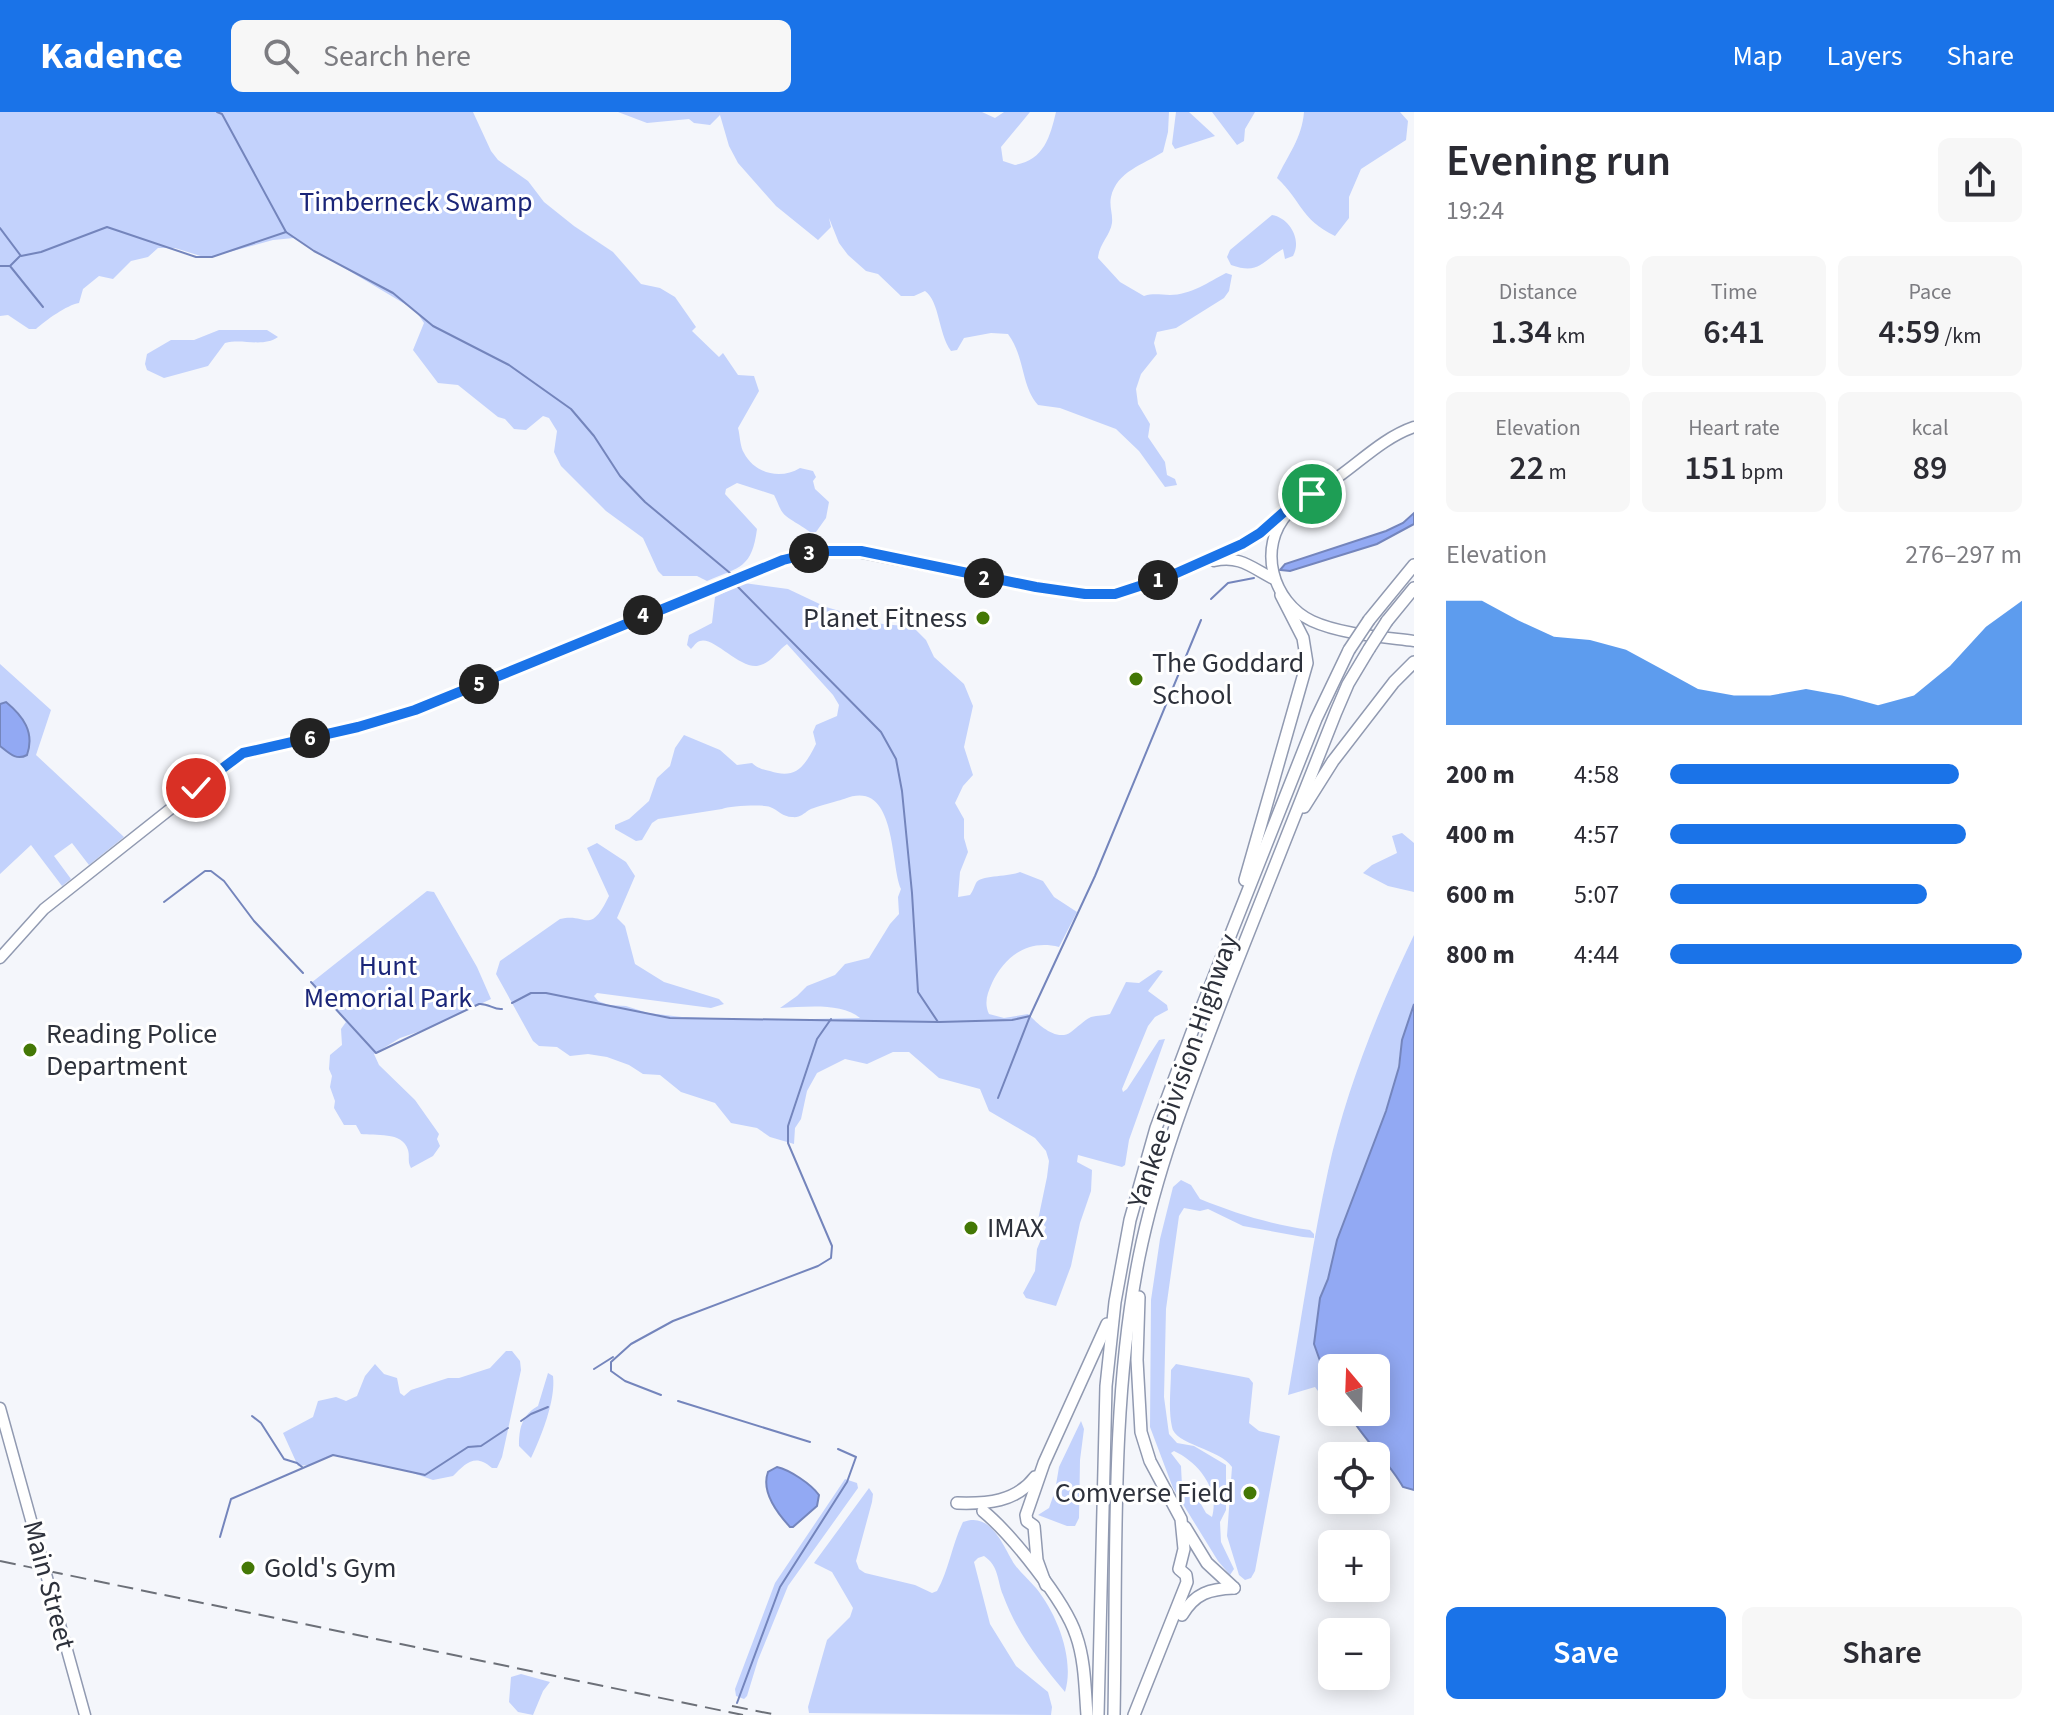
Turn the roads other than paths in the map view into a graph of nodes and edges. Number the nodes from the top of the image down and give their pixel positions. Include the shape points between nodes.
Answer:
1 (1414, 427) edge
2 (1298, 505) junction
3 (1414, 565) edge
4 (1189, 568) junction
5 (1274, 579) junction
6 (1414, 588) edge
7 (1281, 595) junction
8 (1414, 641) edge
9 (1414, 662) edge
10 (1281, 850) junction
11 (1222, 957) junction
12 (0, 958) edge
13 (1139, 1257) junction
14 (1115, 1302) junction
15 (0, 1408) edge
16 (1044, 1463) junction
17 (957, 1503) dead end
18 (983, 1511) dead end
19 (1181, 1519) junction
20 (1046, 1585) junction
21 (1164, 1646) junction
22 (85, 1715) edge
23 (1087, 1715) edge
24 (1098, 1715) edge
25 (1114, 1715) edge
26 (1134, 1715) edge

1 - 2 main road
2 - 4 main road via 1252,539
2 - 5 main road via 1275,536
3 - 11 highway, Yankee Division Highway, bridge via 1349,650 1316,719
4 - 5 main road via 1236,559
4 - 12 main road via 1102,595 861,551 820,551 783,560 407,713 238,756 44,909
5 - 7 main road
6 - 10 highway, Yankee Division Highway, bridge via 1348,684
7 - 8 main road via 1317,623
7 - 11 highway via 1303,638 1307,663
9 - 10 highway via 1326,771
10 - 13 highway, Yankee Division Highway via 1173,1127
11 - 14 highway, Yankee Division Highway via 1156,1128 1130,1220
13 - 19 highway via 1141,1432
13 - 25 highway, Yankee Division Highway via 1121,1404
14 - 16 highway
14 - 24 highway, Yankee Division Highway via 1106,1386
15 - 22 main road, Main Street
16 - 17 highway via 1013,1495 990,1503
16 - 20 highway via 1025,1517 1034,1526
18 - 20 highway via 1006,1531
19 - 21 highway via 1184,1549 1179,1569 1187,1582
19 - 21 highway via 1207,1563 1234,1588 1213,1589 1194,1598
20 - 23 highway via 1077,1638
21 - 26 highway

